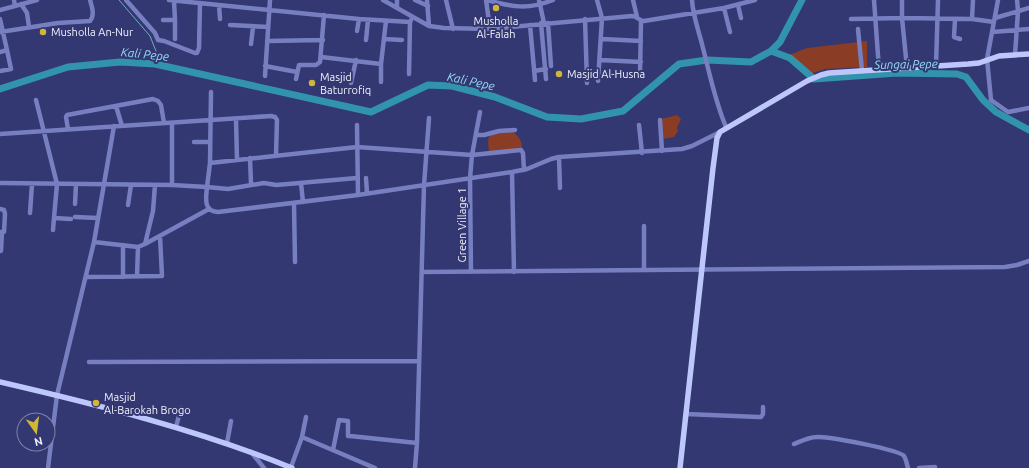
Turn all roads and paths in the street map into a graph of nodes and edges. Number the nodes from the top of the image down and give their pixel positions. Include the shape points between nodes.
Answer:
1 (14, 0) edge
2 (37, 0) edge
3 (90, 0) edge
4 (126, 0) edge
5 (172, 0) edge
6 (270, 0) edge
7 (383, 0) edge
8 (397, 0) edge
9 (415, 0) edge
10 (427, 0) edge
11 (446, 0) edge
12 (487, 0) edge
13 (553, 0) edge
14 (597, 0) edge
15 (633, 0) edge
16 (692, 0) edge
17 (755, 0) edge
18 (874, 0) edge
19 (902, 0) edge
20 (938, 0) edge
21 (973, 0) edge
22 (998, 0) edge
23 (1017, 0) edge
24 (192, 1) edge
25 (540, 2) edge
26 (200, 3) junction
27 (18, 5) junction
28 (219, 5) junction
29 (738, 5) junction
30 (428, 6) junction
31 (396, 7) junction
32 (724, 8) junction
33 (1029, 8) edge
34 (0, 10) edge
35 (269, 10) junction
36 (1018, 10) junction
37 (693, 13) junction
38 (324, 15) junction
39 (637, 17) junction
40 (414, 18) junction
41 (602, 18) junction
42 (741, 18) dead end
43 (902, 18) junction
44 (0, 19) edge
45 (220, 19) dead end
46 (359, 19) junction
47 (585, 19) junction
48 (851, 19) dead end
49 (876, 19) junction
50 (938, 19) junction
51 (955, 19) junction
52 (163, 20) dead end
53 (175, 20) junction
54 (368, 20) junction
55 (972, 20) junction
56 (994, 20) junction
57 (386, 21) junction
58 (641, 21) junction
59 (410, 22) junction
60 (544, 23) junction
61 (230, 25) dead end
62 (530, 25) junction
63 (429, 26) junction
64 (29, 27) junction
65 (253, 27) junction
66 (268, 27) junction
67 (453, 29) junction
68 (490, 29) junction
69 (858, 29) dead end
70 (1029, 29) edge
71 (1017, 30) junction
72 (358, 31) dead end
73 (1, 32) edge
74 (730, 32) dead end
75 (992, 32) junction
76 (960, 38) dead end
77 (175, 39) dead end
78 (384, 39) junction
79 (602, 39) junction
80 (322, 40) junction
81 (366, 40) dead end
82 (402, 40) dead end
83 (641, 40) junction
84 (267, 41) junction
85 (251, 44) dead end
86 (7, 50) junction
87 (0, 52) edge
88 (1029, 54) edge
89 (1015, 55) junction
90 (321, 57) junction
91 (987, 59) junction
92 (356, 60) junction
93 (600, 60) junction
94 (641, 62) junction
95 (381, 64) junction
96 (265, 66) junction
97 (551, 66) dead end
98 (936, 66) junction
99 (907, 68) junction
100 (546, 69) junction
101 (879, 69) junction
102 (534, 70) junction
103 (862, 70) junction
104 (0, 71) edge
105 (297, 72) junction
106 (409, 74) dead end
107 (640, 75) dead end
108 (265, 76) dead end
109 (296, 79) dead end
110 (546, 79) dead end
111 (535, 80) dead end
112 (598, 81) dead end
113 (381, 82) dead end
114 (588, 82) dead end
115 (351, 83) dead end
116 (211, 92) dead end
117 (36, 100) dead end
118 (116, 106) junction
119 (1029, 108) edge
120 (480, 112) dead end
121 (429, 118) dead end
122 (236, 119) junction
123 (211, 120) junction
124 (660, 120) dead end
125 (164, 123) junction
126 (172, 123) junction
127 (357, 125) dead end
128 (639, 125) dead end
129 (114, 126) junction
130 (122, 126) junction
131 (726, 127) junction
132 (68, 129) junction
133 (515, 130) dead end
134 (44, 131) junction
135 (720, 132) junction
136 (0, 134) edge
137 (476, 134) junction
138 (194, 142) dead end
139 (210, 142) junction
140 (357, 147) junction
141 (662, 151) junction
142 (427, 152) junction
143 (642, 153) junction
144 (276, 155) junction
145 (472, 155) junction
146 (560, 157) junction
147 (250, 158) junction
148 (237, 160) junction
149 (210, 164) junction
150 (524, 170) junction
151 (512, 172) junction
152 (357, 178) junction
153 (366, 178) dead end
154 (470, 178) junction
155 (0, 183) edge
156 (301, 183) junction
157 (32, 184) junction
158 (57, 184) junction
159 (76, 184) junction
160 (251, 184) junction
161 (103, 185) junction
162 (131, 185) junction
163 (155, 185) junction
164 (172, 185) junction
165 (424, 185) junction
166 (207, 187) junction
167 (560, 188) dead end
168 (368, 193) junction
169 (358, 195) junction
170 (303, 202) junction
171 (294, 203) junction
172 (74, 204) dead end
173 (128, 204) dead end
174 (0, 209) edge
175 (209, 209) junction
176 (30, 213) dead end
177 (54, 218) junction
178 (98, 218) junction
179 (644, 226) dead end
180 (53, 230) dead end
181 (1, 232) edge
182 (160, 236) junction
183 (94, 242) junction
184 (145, 244) junction
185 (123, 245) junction
186 (138, 246) junction
187 (1, 251) edge
188 (1029, 261) edge
189 (294, 262) dead end
190 (644, 270) junction
191 (702, 270) junction
192 (422, 272) junction
193 (471, 272) junction
194 (514, 272) junction
195 (137, 276) junction
196 (86, 277) junction
197 (123, 277) junction
198 (419, 361) junction
199 (89, 362) dead end
200 (0, 382) edge
201 (57, 395) junction
202 (764, 407) dead end
203 (181, 408) dead end
204 (686, 414) junction
205 (306, 418) dead end
206 (231, 421) dead end
207 (176, 427) junction
208 (302, 437) junction
209 (417, 443) junction
210 (226, 444) junction
211 (794, 444) dead end
212 (333, 450) junction
213 (251, 452) junction
214 (935, 466) dead end
215 (48, 468) edge
216 (264, 468) edge
217 (292, 468) edge
218 (375, 468) edge
219 (415, 468) edge
220 (680, 468) edge
221 (908, 468) edge
222 (919, 468) edge

1 - 27 street
2 - 27 street
3 - 64 street via 93,14 90,21
4 - 26 street via 155,33 158,40 195,53 199,48
5 - 24 street
5 - 53 street
6 - 35 street
7 - 31 street
8 - 31 street
9 - 30 street
10 - 30 street
11 - 67 street
12 - 25 street via 516,7
12 - 68 street
13 - 25 street
14 - 41 street
15 - 39 street
16 - 37 street
17 - 29 street
18 - 49 street
19 - 43 street
20 - 50 street
21 - 55 street
22 - 56 street
23 - 36 street
24 - 26 street
25 - 60 street
26 - 28 street
27 - 34 street
27 - 64 street via 27,13
28 - 35 street
28 - 45 street
29 - 32 street
29 - 42 street
30 - 63 street
31 - 40 street
32 - 37 street
32 - 74 street
33 - 36 street
35 - 38 street
35 - 66 street
36 - 56 street
36 - 71 street
37 - 58 street
37 - 131 street via 715,100
38 - 46 street
38 - 80 street
39 - 41 street
39 - 58 street
40 - 59 street
40 - 63 street
41 - 47 street
41 - 79 street
43 - 49 street
43 - 50 street
43 - 99 street
44 - 73 street
46 - 54 street
46 - 72 street
47 - 60 street
47 - 114 street
48 - 49 street
49 - 101 street
50 - 51 street
50 - 98 street
51 - 55 street
51 - 76 street via 954,36
52 - 53 street
53 - 77 street
54 - 57 street
54 - 81 street
55 - 56 street
56 - 75 street
57 - 59 street
57 - 78 street
58 - 83 street
59 - 106 street
60 - 62 street
60 - 97 street
60 - 100 street
61 - 65 street
62 - 68 street
62 - 102 street
63 - 67 street
64 - 73 street
65 - 66 street
65 - 85 street
66 - 84 street
67 - 68 street
69 - 103 street
70 - 71 street
71 - 75 street
71 - 89 street
73 - 86 street
75 - 91 street
78 - 82 street
78 - 95 street
79 - 83 street
79 - 93 street
80 - 84 street
80 - 90 street
83 - 94 street
84 - 96 street
86 - 87 street
86 - 104 street via 11,69
88 - 89 main road
89 - 91 main road
90 - 92 street
90 - 105 street via 318,64 298,66
91 - 98 main road via 980,63
91 - 119 street via 991,100 1008,112
92 - 95 street
92 - 115 street
93 - 94 street
93 - 112 street
94 - 107 street
95 - 113 street
96 - 105 street
96 - 108 street
98 - 99 main road
99 - 101 main road
100 - 102 street
100 - 110 street
101 - 103 main road
102 - 111 street
103 - 131 main road via 825,74 813,78
105 - 109 street
116 - 123 street
117 - 134 street
118 - 125 street via 156,100 159,102
118 - 130 street
118 - 132 street via 67,115
120 - 137 street, Green Village 1
121 - 142 street
122 - 123 street
122 - 144 street via 271,116 276,118
122 - 148 street
123 - 126 street
123 - 139 street
124 - 141 street
125 - 126 street
125 - 130 street
126 - 164 street
127 - 140 street
128 - 143 street
129 - 130 street
129 - 132 street
129 - 161 street
131 - 135 main road
132 - 134 street
133 - 137 street
134 - 136 street
134 - 158 street
135 - 141 street via 686,148
135 - 191 main road
137 - 145 street, Green Village 1
138 - 139 street
139 - 149 street
140 - 142 street
140 - 144 street
140 - 152 street
141 - 143 street
142 - 145 street
142 - 165 street
143 - 146 street
144 - 147 street
145 - 150 street via 521,150
145 - 154 street, Green Village 1
146 - 150 street
146 - 167 street
147 - 148 street
147 - 160 street
148 - 149 street
149 - 166 street
150 - 151 street
151 - 154 street
151 - 194 street
152 - 156 street
152 - 169 street
153 - 168 street
154 - 165 street
154 - 193 street, Green Village 1
155 - 157 street
156 - 160 street
156 - 170 street
157 - 158 street
157 - 176 street
158 - 159 street
158 - 177 street
159 - 161 street
159 - 172 street
160 - 166 street via 228,189
161 - 162 street
161 - 178 street
162 - 163 street
162 - 173 street
163 - 164 street
163 - 184 street via 153,211
164 - 166 street
165 - 168 street
165 - 192 street
166 - 175 street
168 - 169 street
169 - 170 street
170 - 171 street
171 - 175 street via 218,212
171 - 189 street
174 - 181 street via 5,211 4,232
175 - 182 street
177 - 178 street
177 - 180 street
178 - 183 street
179 - 190 street
181 - 187 street
182 - 184 street
182 - 195 street via 162,276
183 - 185 street
183 - 196 street
184 - 186 street
185 - 186 street
185 - 197 street
186 - 195 street
188 - 191 street via 1005,266
190 - 191 street
190 - 194 street
191 - 204 main road
192 - 193 street
192 - 198 street
193 - 194 street
195 - 197 street
196 - 197 street
196 - 201 street
198 - 199 street
198 - 209 street
200 - 201 main road
201 - 207 main road
201 - 215 street
202 - 204 street via 763,414 758,417
203 - 207 street
204 - 220 main road
205 - 208 street
206 - 210 street
207 - 210 main road
208 - 212 street
208 - 217 street
209 - 212 street via 348,436 348,421 341,419
209 - 219 street
210 - 213 main road
211 - 221 street via 818,437 841,439 903,454
212 - 218 street
213 - 216 street
213 - 217 main road
214 - 222 street

